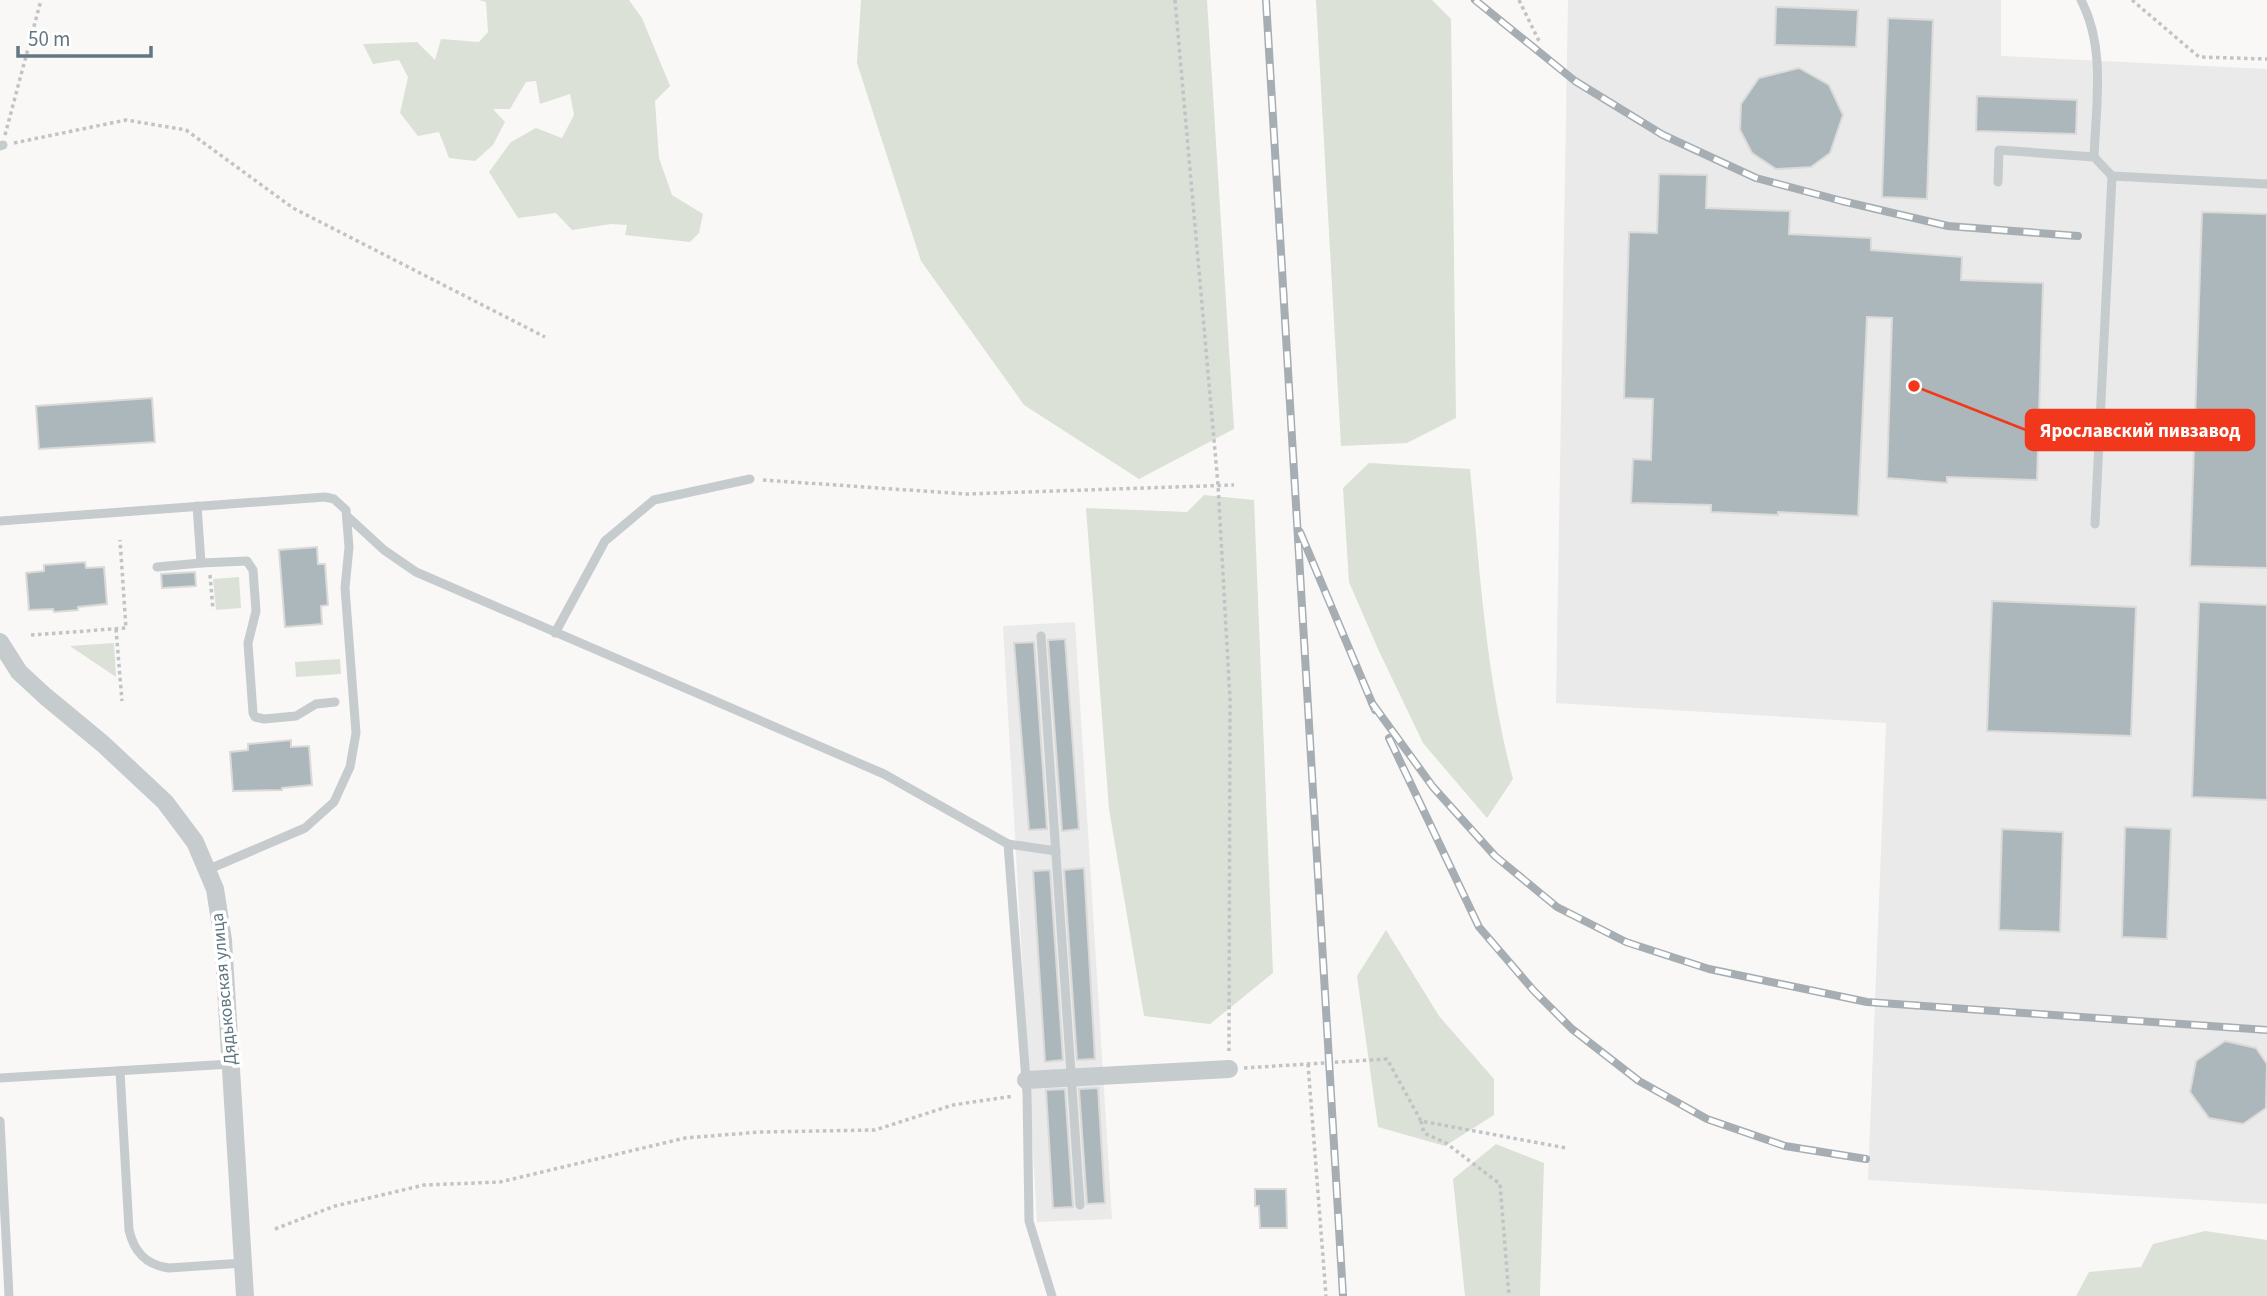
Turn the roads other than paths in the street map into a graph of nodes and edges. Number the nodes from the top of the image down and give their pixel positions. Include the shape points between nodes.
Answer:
1 (2081, 0) edge
2 (2094, 157) junction
3 (2112, 176) junction
4 (1998, 182) dead end
5 (2267, 184) edge
6 (750, 479) road end
7 (197, 506) junction
8 (347, 516) junction
9 (0, 521) edge
10 (2095, 524) dead end
11 (205, 563) junction
12 (157, 567) dead end
13 (555, 633) junction
14 (1041, 636) dead end
15 (0, 642) edge
16 (335, 702) dead end
17 (1008, 844) junction
18 (1056, 851) junction
19 (206, 870) junction
20 (231, 1064) junction
21 (1229, 1069) road end
22 (120, 1071) junction
23 (1072, 1077) junction
24 (0, 1078) edge
25 (1026, 1087) junction
26 (0, 1121) edge
27 (1080, 1205) dead end
28 (243, 1264) junction
29 (9, 1296) edge
30 (245, 1296) edge
31 (1052, 1296) edge

1 - 2 lane via 2097,53
2 - 3 lane
2 - 4 lane via 1999,150
3 - 5 lane
3 - 10 lane
6 - 13 lane via 654,500 605,541
7 - 8 lane via 326,497 341,504
7 - 9 lane
7 - 11 lane
8 - 13 lane via 416,572
8 - 19 lane via 345,588 356,733 350,767 334,802 305,828
11 - 12 lane
11 - 16 lane via 247,561 253,570 257,617 248,643 255,717 296,716 316,704
13 - 17 lane via 884,774
14 - 18 lane
15 - 19 street, Дядьковская улица via 19,672 165,802 195,842
17 - 18 lane
17 - 25 lane
18 - 23 lane
19 - 20 street, Дядьковская улица via 215,889 223,940
20 - 22 lane
20 - 28 street, Дядьковская улица
21 - 23 street
22 - 24 lane
22 - 28 lane via 132,1244 142,1258 157,1266
23 - 25 street
23 - 27 lane
25 - 31 lane via 1029,1221
26 - 29 lane
28 - 30 street, Дядьковская улица

